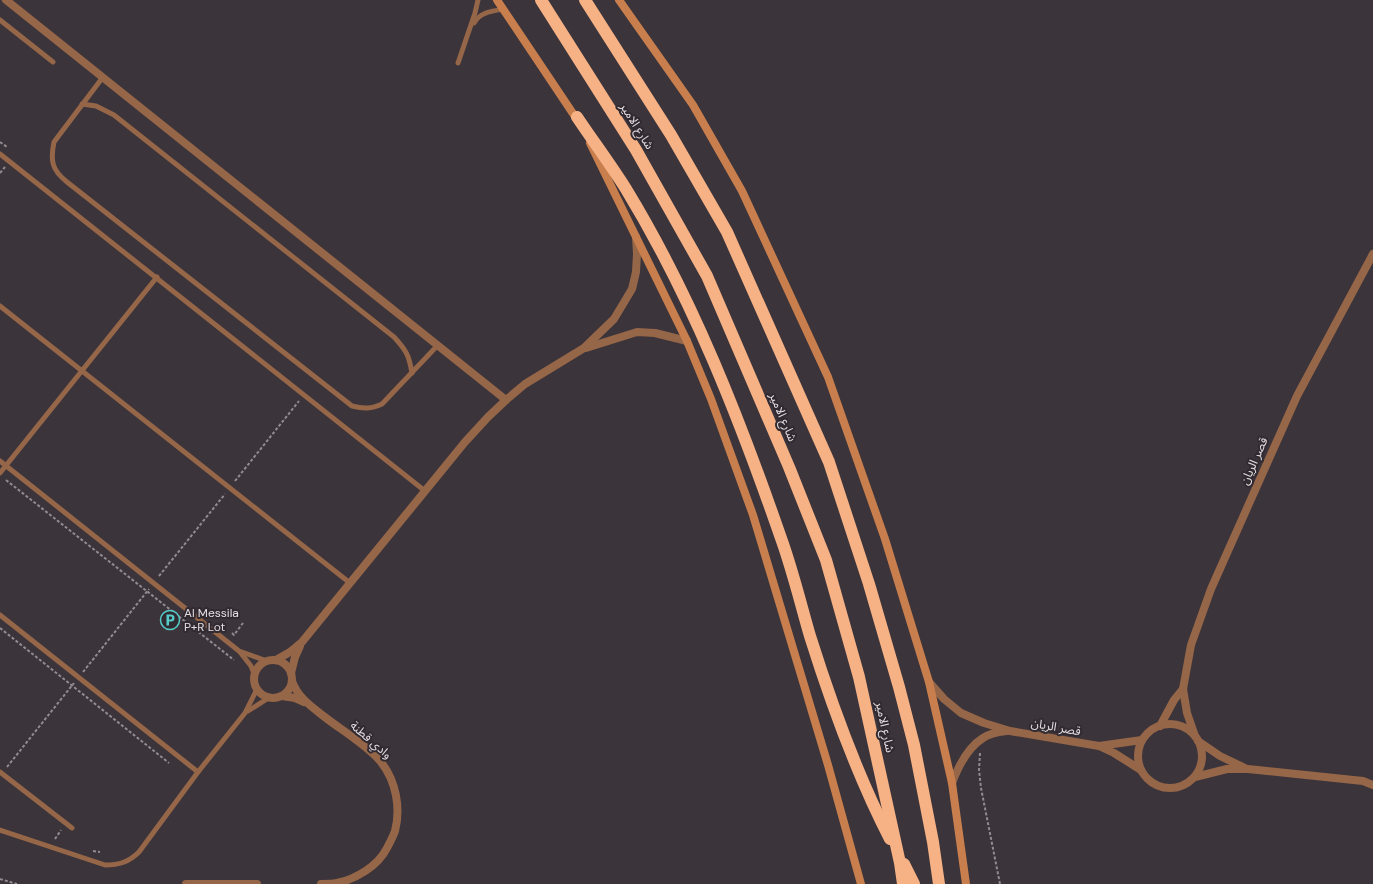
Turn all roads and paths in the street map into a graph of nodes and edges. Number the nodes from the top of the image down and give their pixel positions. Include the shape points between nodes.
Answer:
1 (6, 0) edge
2 (478, 0) edge
3 (497, 0) edge
4 (541, 0) edge
5 (585, 0) edge
6 (619, 0) edge
7 (504, 9) junction
8 (0, 20) edge
9 (468, 32) junction
10 (53, 62) dead end
11 (458, 63) dead end
12 (103, 77) junction
13 (82, 104) junction
14 (577, 117) junction
15 (0, 154) edge
16 (5, 168) dead end
17 (0, 173) edge
18 (636, 236) junction
19 (1373, 254) edge
20 (157, 277) junction
21 (0, 306) edge
22 (687, 341) junction
23 (438, 345) junction
24 (584, 348) junction
25 (82, 371) junction
26 (412, 372) junction
27 (506, 400) junction
28 (0, 461) edge
29 (6, 466) junction
30 (0, 473) edge
31 (6, 480) dead end
32 (425, 490) junction
33 (350, 583) junction
34 (0, 615) edge
35 (0, 628) edge
36 (302, 642) junction
37 (239, 651) junction
38 (276, 660) junction
39 (267, 661) junction
40 (238, 663) dead end
41 (255, 676) junction
42 (292, 677) junction
43 (929, 682) junction
44 (257, 689) junction
45 (1183, 689) junction
46 (282, 696) junction
47 (270, 698) junction
48 (307, 704) junction
49 (246, 713) junction
50 (1160, 726) junction
51 (1010, 731) junction
52 (984, 737) junction
53 (1196, 739) junction
54 (1142, 740) junction
55 (1099, 746) junction
56 (169, 763) dead end
57 (1248, 769) junction
58 (1141, 770) junction
59 (0, 772) edge
60 (198, 772) junction
61 (1195, 777) junction
62 (952, 783) junction
63 (1373, 784) edge
64 (72, 828) dead end
65 (0, 830) edge
66 (0, 878) edge
67 (17, 884) edge
68 (186, 884) edge
69 (257, 884) edge
70 (321, 884) edge
71 (861, 884) edge
72 (903, 884) edge
73 (914, 884) edge
74 (939, 884) edge
75 (966, 884) edge
76 (1000, 884) edge

1 - 12 street
2 - 9 lane
3 - 7 main road
4 - 72 highway, شارع الامير via 636,150 707,276 789,467 826,560 860,678
5 - 74 highway, شارع الامير via 670,135 726,232 829,462 899,687 914,745
6 - 43 main road via 693,105 742,191 828,377 885,539
7 - 9 lane via 489,11 476,19
7 - 14 main road
8 - 10 lane
9 - 11 lane
12 - 13 lane
12 - 23 street
13 - 26 lane via 96,106 114,115 394,337 410,358
13 - 26 lane via 54,142 51,153 58,174 67,182 352,406 372,408 382,404
14 - 18 main road
14 - 73 highway via 626,189 700,330 733,407 783,543 838,723 865,786
15 - 20 lane
16 - 17 path
18 - 22 main road
18 - 24 street via 638,254 632,289 614,319
19 - 45 street, قصر الريان via 1297,396 1211,588 1191,645
20 - 25 lane
20 - 32 lane
21 - 25 lane
22 - 24 street via 655,333 637,332
22 - 71 main road via 753,515
23 - 26 lane
23 - 27 street
24 - 27 street via 525,384
25 - 29 lane
25 - 33 lane
27 - 32 street via 465,442
28 - 29 lane
29 - 30 lane
29 - 37 lane
31 - 40 path
32 - 33 street
33 - 36 street
34 - 60 lane
35 - 56 path
36 - 38 street
36 - 42 street via 295,657
37 - 39 lane
37 - 41 lane via 251,666
38 - 39 street
38 - 42 street via 288,668
39 - 41 street via 259,667
41 - 44 street
42 - 46 street via 291,687
42 - 48 street, وادي قطنة via 298,693
43 - 51 street, قصر الريان via 961,713
43 - 62 main road
44 - 47 street
44 - 49 lane
45 - 50 street, قصر الريان
45 - 53 street, قصر الريان via 1187,713
46 - 47 street
46 - 48 street, وادي قطنة
47 - 49 lane
48 - 70 street, وادي قطنة via 380,761 388,772 396,792 398,812 395,832 386,850 373,866 356,877 336,884
49 - 60 lane
50 - 53 street via 1173,725 1185,728
50 - 54 street via 1150,731
51 - 52 street, قصر الريان
51 - 55 street, قصر الريان
52 - 62 street, قصر الريان via 974,745 959,766
52 - 76 path via 979,770
53 - 57 street via 1220,756
53 - 61 street via 1202,760
54 - 55 street, قصر الريان
54 - 58 street via 1138,750
55 - 58 street, قصر الريان
57 - 61 street via 1226,769
57 - 63 street
58 - 61 street via 1147,779 1166,788 1177,788
59 - 64 lane
60 - 65 lane via 139,852 132,859 115,865 105,865
62 - 75 main road
66 - 67 path
68 - 69 street

